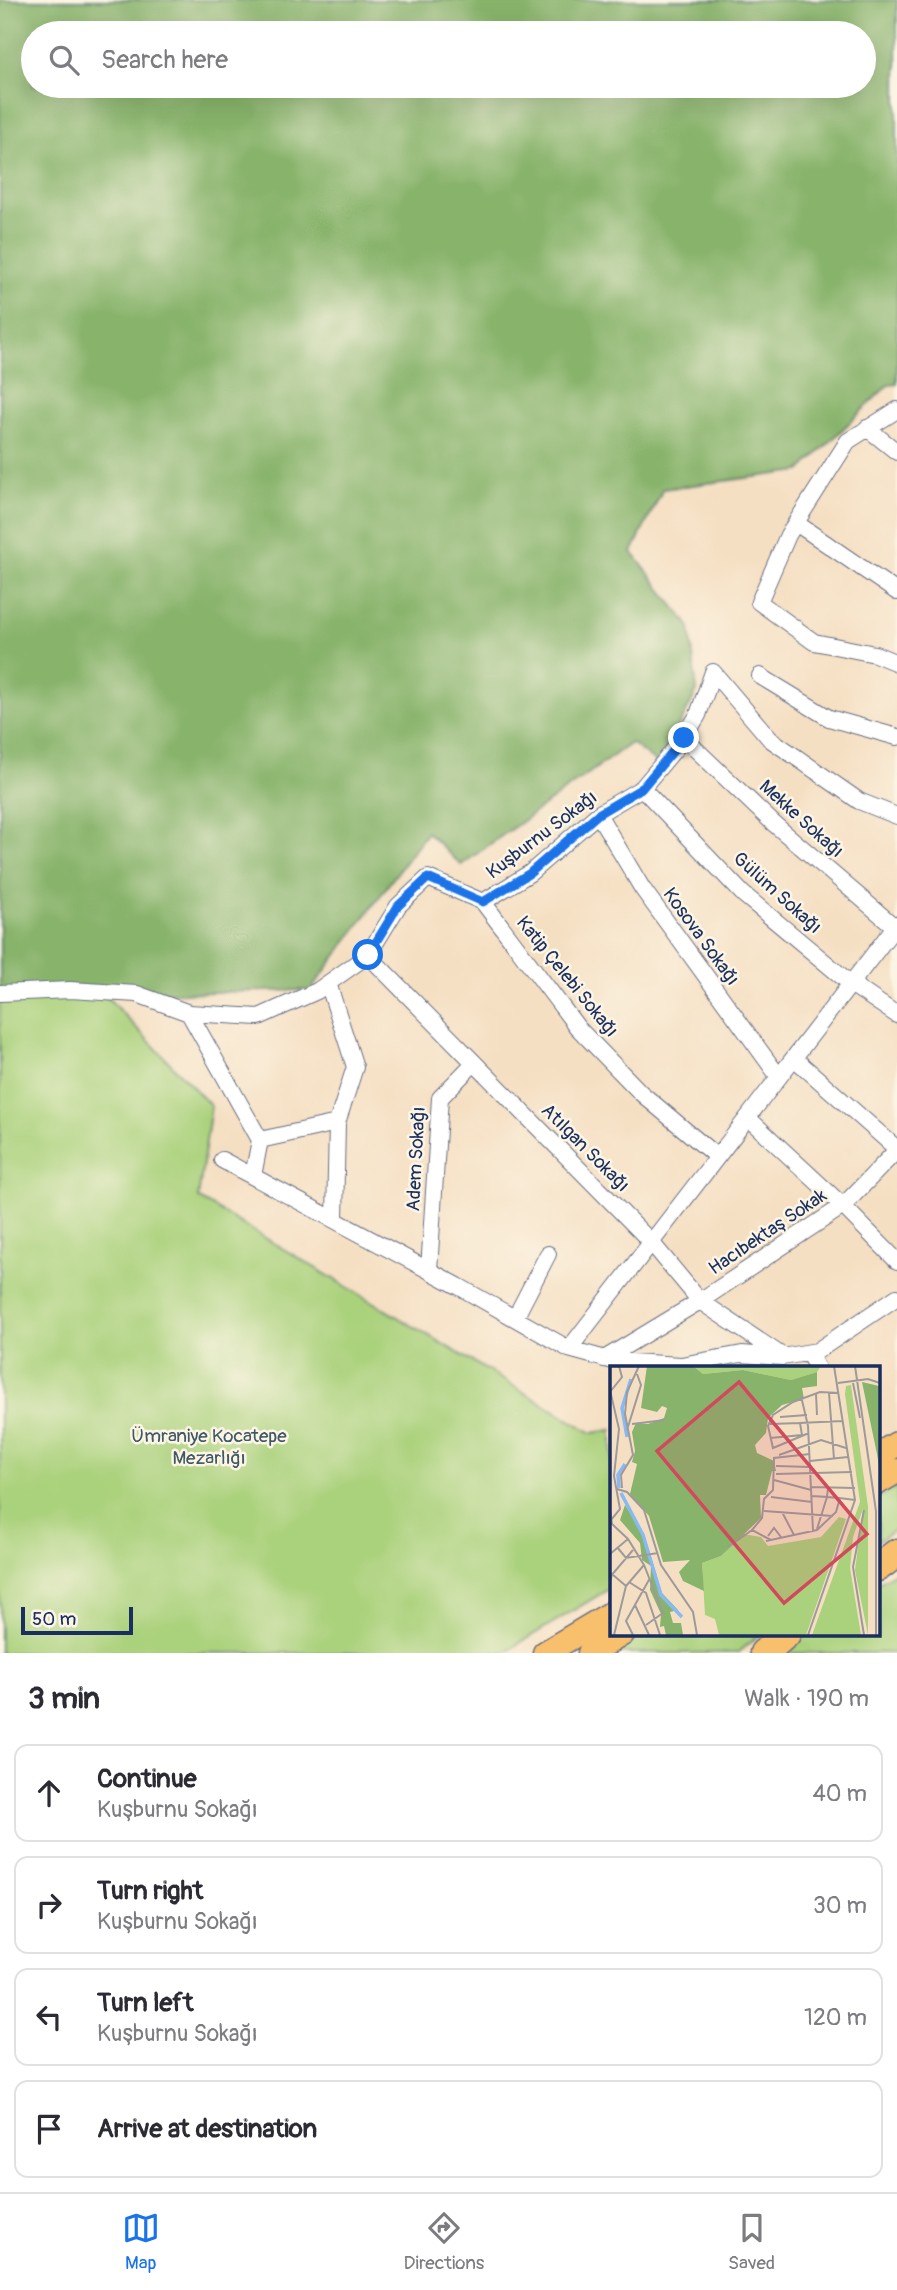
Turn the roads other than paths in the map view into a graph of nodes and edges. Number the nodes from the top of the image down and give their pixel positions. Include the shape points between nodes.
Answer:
1 (897, 410) edge
2 (867, 428) junction
3 (897, 452) edge
4 (796, 523) junction
5 (897, 592) edge
6 (897, 663) edge
7 (760, 676) dead end
8 (897, 737) edge
9 (684, 738) junction
10 (642, 788) junction
11 (598, 814) junction
12 (897, 816) edge
13 (483, 902) junction
14 (896, 925) edge
15 (368, 955) junction
16 (328, 983) junction
17 (851, 984) junction
18 (0, 993) edge
19 (189, 1013) junction
20 (897, 1015) edge
21 (794, 1058) junction
22 (474, 1063) junction
23 (779, 1077) junction
24 (748, 1118) junction
25 (337, 1123) junction
26 (260, 1140) junction
27 (897, 1149) edge
28 (717, 1157) junction
29 (222, 1160) dead end
30 (253, 1176) junction
31 (844, 1206) junction
32 (335, 1219) junction
33 (651, 1242) junction
34 (548, 1254) dead end
35 (897, 1261) edge
36 (429, 1270) junction
37 (897, 1297) edge
38 (700, 1301) junction
39 (515, 1318) junction
40 (569, 1349) junction
41 (808, 1353) junction
42 (782, 1356) junction
43 (604, 1359) junction
44 (816, 1366) edge
45 (897, 1444) edge
46 (883, 1470) edge
47 (897, 1553) edge
48 (880, 1566) edge
49 (610, 1615) edge
50 (619, 1636) edge
51 (784, 1636) edge
52 (545, 1653) edge
53 (590, 1653) edge
54 (764, 1653) edge

1 - 2 street
2 - 3 street
2 - 4 street via 848,440
4 - 5 street
4 - 6 street via 759,602 814,642
7 - 8 street via 829,718
9 - 10 street, Kuşburnu Sokağı
9 - 12 street, Kuşburnu Sokağı via 698,715 713,672 770,739 859,801
9 - 14 street, Mekke Sokağı via 773,823
10 - 11 street, Kuşburnu Sokağı
10 - 17 street, Gülüm Sokağı via 743,894
11 - 13 street, Kuşburnu Sokağı via 530,873
11 - 23 street, Kosova Sokağı via 642,888
13 - 15 street, Kuşburnu Sokağı via 428,878 398,906
13 - 28 street, Katip Çelebi Sokağı via 577,1027 640,1093
14 - 17 street
15 - 16 street, Kuşburnu Sokağı
15 - 22 street, Atılgan Sokağı
16 - 19 street, Kuşburnu Sokağı via 259,1017
16 - 25 street via 355,1067
17 - 20 street, Gülüm Sokağı
17 - 21 street
18 - 19 street, Kuşburnu Sokağı via 70,990 137,994
19 - 26 street
21 - 23 street
21 - 27 street
22 - 33 street, Atılgan Sokağı
22 - 36 street, Adem Sokağı via 440,1098
23 - 24 street
24 - 28 street
24 - 31 street, Hacıbektaş Sokak
25 - 26 street
25 - 32 street
26 - 30 street
27 - 31 street
28 - 33 street
29 - 30 street
30 - 32 street
31 - 35 street
31 - 38 street, Hacıbektaş Sokak
32 - 36 street
33 - 38 street, Atılgan Sokağı
33 - 40 street
34 - 39 street
36 - 39 street
37 - 41 street
38 - 42 street, Atılgan Sokağı
38 - 43 street, Hacıbektaş Sokak
39 - 40 street
40 - 43 street
41 - 42 street
41 - 44 street
42 - 43 street via 742,1354 681,1366
45 - 46 main road
47 - 48 highway
49 - 52 main road
50 - 53 main road
51 - 54 highway

